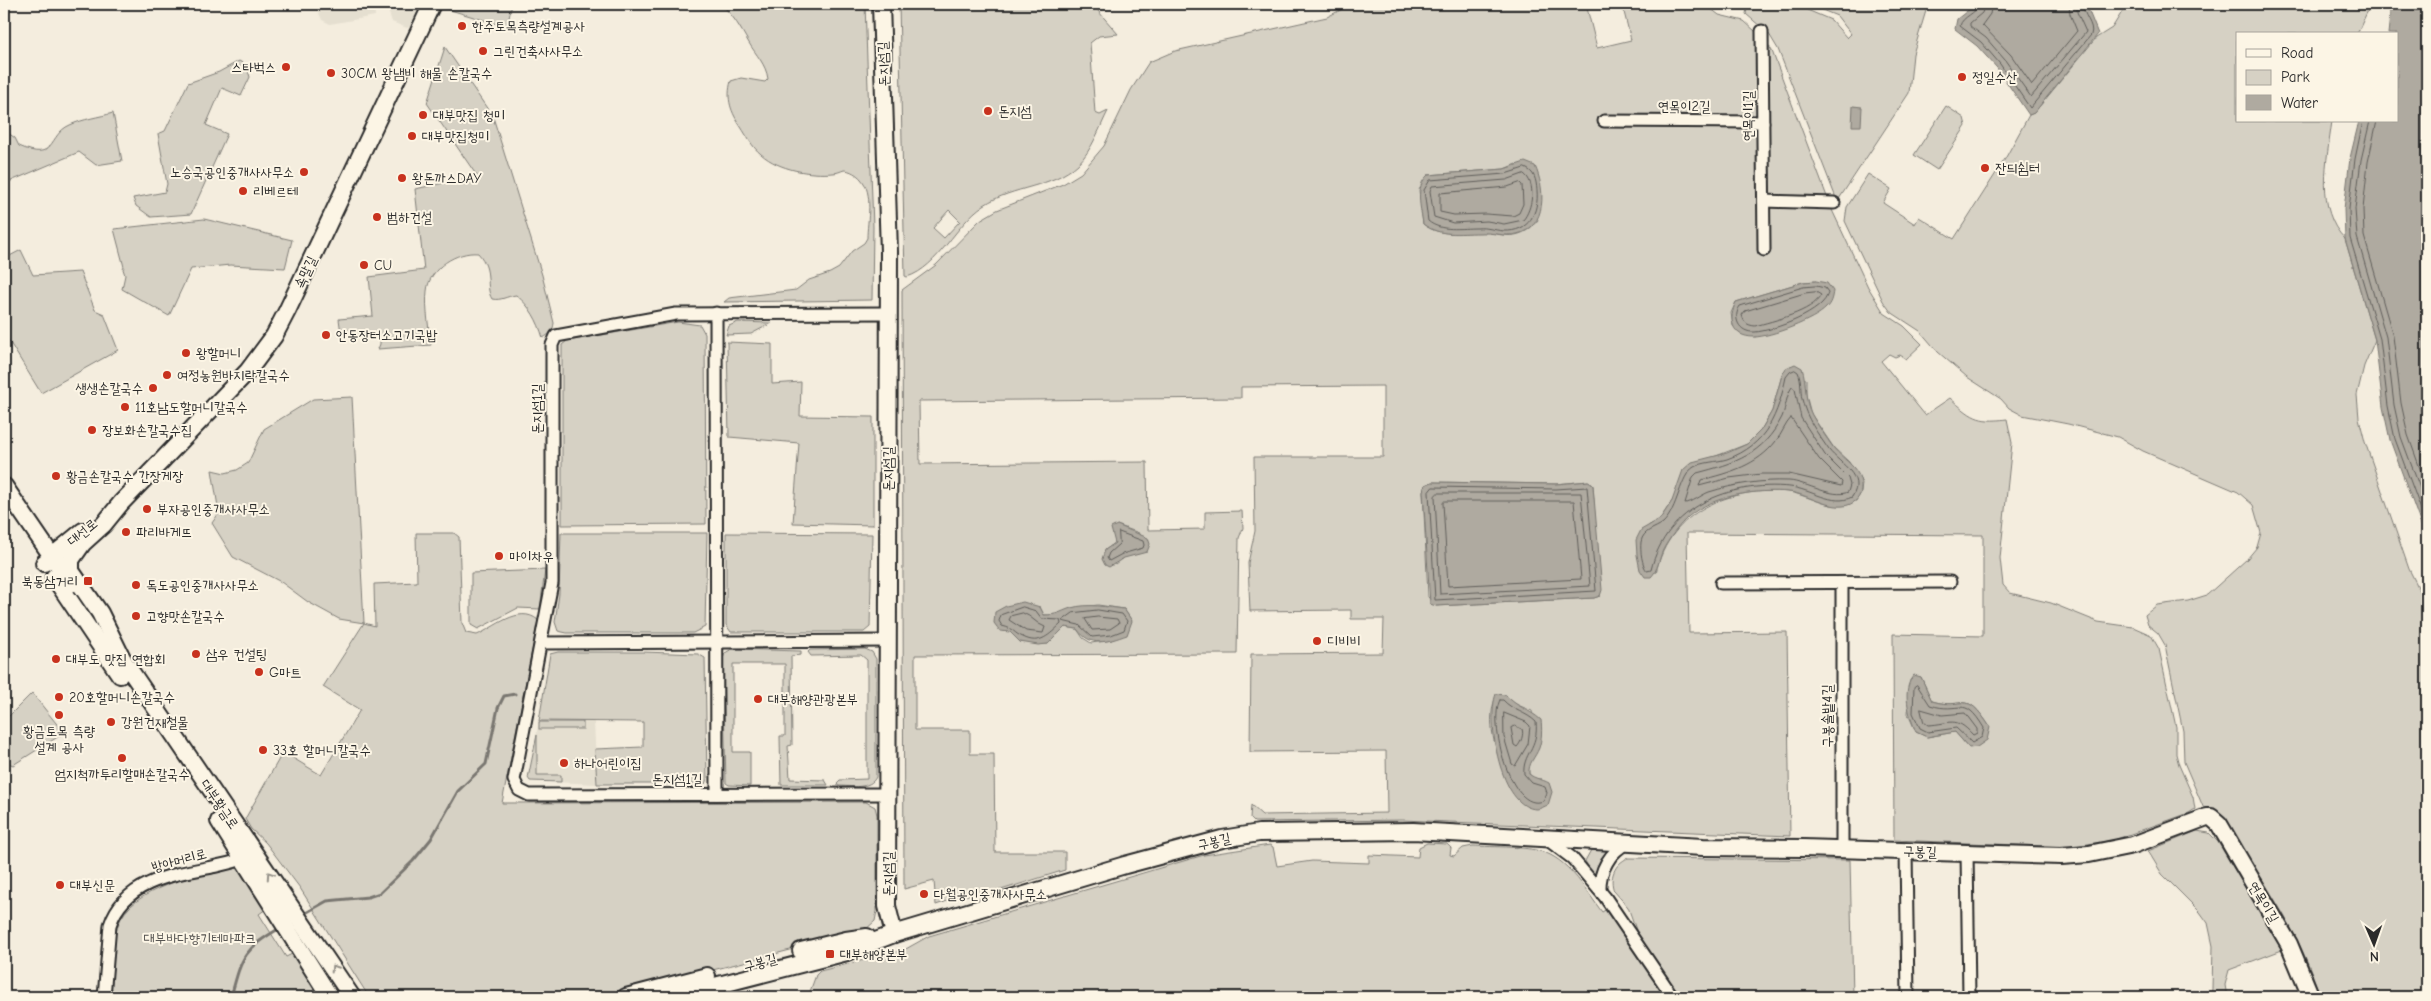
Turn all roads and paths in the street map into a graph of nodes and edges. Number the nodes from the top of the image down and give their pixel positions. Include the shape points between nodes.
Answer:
1 (882, 4) edge
2 (432, 7) edge
3 (1762, 31) dead end
4 (1604, 121) dead end
5 (1763, 122) junction
6 (1764, 201) junction
7 (1834, 203) dead end
8 (1764, 250) dead end
9 (716, 313) junction
10 (889, 313) junction
11 (4, 486) edge
12 (121, 503) junction
13 (4, 505) edge
14 (48, 560) junction
15 (1842, 582) junction
16 (1950, 582) dead end
17 (1721, 583) dead end
18 (889, 641) junction
19 (541, 643) junction
20 (716, 643) junction
21 (124, 662) junction
22 (717, 794) junction
23 (888, 794) junction
24 (2206, 817) joint
25 (1545, 838) junction
26 (1628, 843) junction
27 (1842, 848) junction
28 (1906, 850) junction
29 (1967, 852) junction
30 (248, 856) junction
31 (1600, 890) junction
32 (278, 902) junction
33 (894, 934) junction
34 (332, 995) edge
35 (104, 997) edge
36 (352, 997) edge
37 (626, 997) edge
38 (672, 997) edge
39 (1673, 997) edge
40 (1908, 997) edge
41 (1969, 997) edge
42 (2311, 997) edge

1 - 10 street, 돈지섬길
2 - 12 street, 속말길 via 274,336 248,371
3 - 5 street, 연목이1길
4 - 5 street, 연목이2길
5 - 6 street, 연목이1길
6 - 7 street
6 - 8 street, 연목이1길
9 - 10 street, 돈지섬1길
9 - 19 street, 돈지섬1길 via 658,316 559,335 554,340 552,583
9 - 20 street, 돈지섬1길
10 - 18 street, 돈지섬길
11 - 14 street, 대부황금로
12 - 14 street, 대선로
12 - 21 street via 77,550 70,565
13 - 14 street, 대부황금로
14 - 21 street, 대부황금로
14 - 30 street, 대부황금로 via 178,759
15 - 16 street
15 - 17 street
15 - 27 street, 구봉솔밭4길
18 - 20 street
18 - 23 street, 돈지섬길
19 - 20 street
19 - 22 street, 돈지섬1길 via 515,772 519,790 529,795
20 - 22 street, 돈지섬1길
21 - 30 street, 대부황금로
22 - 23 street, 돈지섬1길
23 - 33 street, 돈지섬길 via 887,906
24 - 29 street, 구봉길 via 2133,845 2088,854
24 - 42 street, 연목이길 via 2219,824 2281,930
25 - 26 street, 구봉길
25 - 31 street via 1566,852
25 - 33 street, 구봉길 via 1413,831 1243,835 1098,872
26 - 27 street, 구봉길
26 - 31 street via 1608,861 1601,875
27 - 28 street, 구봉길
28 - 29 street, 구봉길
28 - 40 street
29 - 41 street
30 - 32 street, 대부황금로
30 - 35 street, 방아머리로 via 158,879 126,900 110,925
31 - 39 street
32 - 34 street, 대부황금로 via 299,950
36 -> 32 street, 대부황금로 via 313,941
33 - 37 street, 구봉길 via 846,940
33 - 38 street, 구봉길 via 847,952

